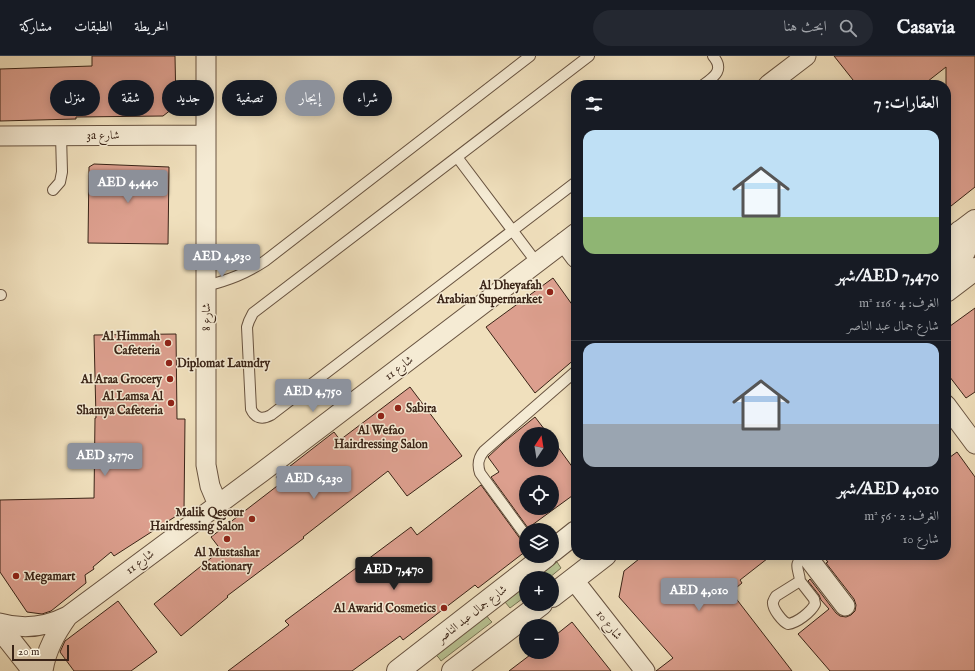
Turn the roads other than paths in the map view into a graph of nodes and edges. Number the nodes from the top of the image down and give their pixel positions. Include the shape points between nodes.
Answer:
1 (206, 56) edge
2 (530, 56) edge
3 (589, 56) edge
4 (713, 56) edge
5 (806, 56) edge
6 (710, 80) edge
7 (775, 80) edge
8 (62, 135) junction
9 (206, 135) junction
10 (0, 136) edge
11 (457, 157) junction
12 (571, 186) edge
13 (53, 190) dead end
14 (512, 231) junction
15 (960, 232) edge
16 (570, 237) edge
17 (537, 263) junction
18 (951, 266) edge
19 (975, 269) edge
20 (206, 286) junction
21 (951, 287) edge
22 (571, 375) edge
23 (951, 412) edge
24 (975, 444) edge
25 (218, 505) junction
26 (519, 526) edge
27 (571, 536) edge
28 (559, 545) edge
29 (598, 560) edge
30 (799, 560) edge
31 (810, 560) edge
32 (535, 563) edge
33 (573, 579) junction
34 (800, 581) junction
35 (559, 590) edge
36 (844, 606) dead end
37 (532, 611) edge
38 (68, 616) junction
39 (0, 623) edge
40 (0, 628) edge
41 (34, 671) edge
42 (43, 671) edge
43 (398, 671) edge
44 (454, 671) edge
45 (645, 671) edge

1 - 9 street, شارع 8
2 - 20 lane via 265,261 242,274
3 - 11 lane
4 - 6 lane via 719,66
5 - 7 street
8 - 9 street, 3a شارع
8 - 10 street, 3a شارع
8 - 13 lane via 62,172 60,182
9 - 20 street, شارع 8
11 - 14 lane
11 - 14 lane via 253,313 248,327 253,414 262,419 267,418
12 - 14 lane
14 - 17 lane
15 - 18 street via 968,240 967,251
16 - 17 street, شارع 11
17 - 25 street, شارع 11
19 - 21 street
20 - 25 street, شارع 8 via 206,465 210,486
22 - 26 lane via 484,451 478,461 480,473
23 - 24 street
25 - 38 street, شارع 11
27 - 28 street, شارع جمال عبد الناصر
29 - 33 street
30 - 34 lane via 797,564
31 - 36 street
32 - 43 street, شارع جمال عبد الناصر
33 - 35 street
33 - 45 street, شارع 10
34 - 34 lane via 776,596 773,602 783,621 788,624 795,623 815,604
37 - 44 street
38 - 39 street, شارع 11 via 57,622 33,627
38 - 42 street, شارع 11 via 52,640
40 - 41 street

